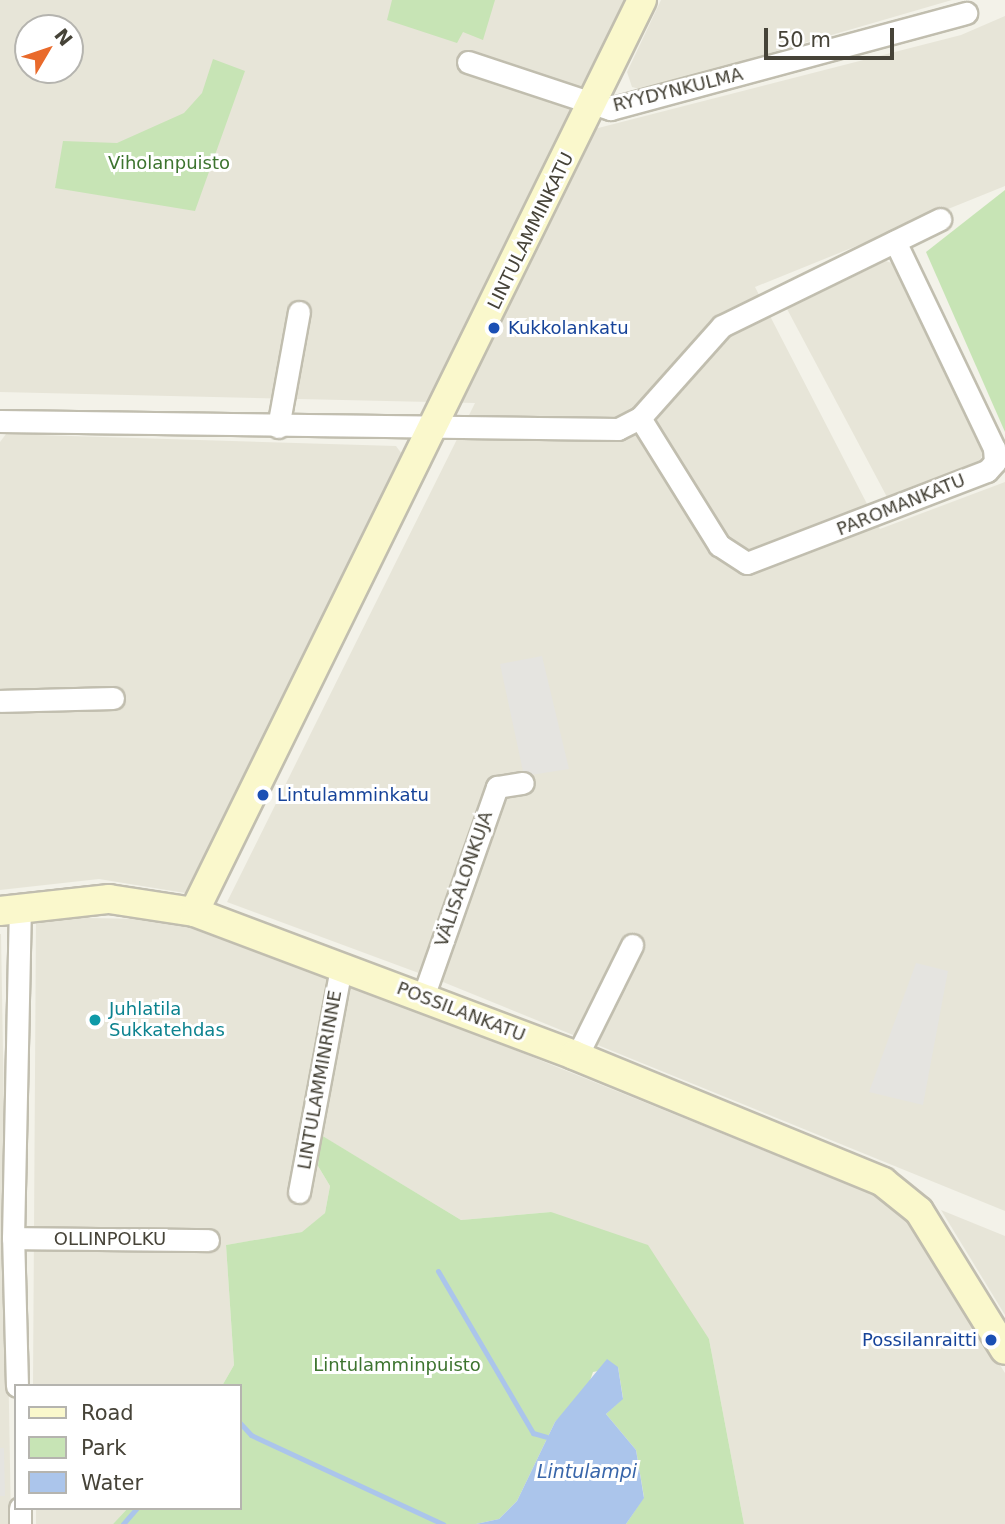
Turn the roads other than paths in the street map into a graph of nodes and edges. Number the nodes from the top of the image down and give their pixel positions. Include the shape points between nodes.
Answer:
1 (642, 0) edge
2 (966, 13) dead end
3 (468, 62) dead end
4 (593, 105) junction
5 (940, 219) dead end
6 (895, 241) junction
7 (299, 312) dead end
8 (640, 418) junction
9 (0, 421) edge
10 (278, 427) junction
11 (432, 429) junction
12 (113, 698) dead end
13 (0, 701) edge
14 (523, 783) dead end
15 (10, 909) edge
16 (194, 912) junction
17 (632, 945) dead end
18 (341, 968) junction
19 (423, 997) junction
20 (577, 1056) junction
21 (299, 1192) dead end
22 (13, 1238) junction
23 (208, 1240) dead end
24 (1005, 1350) edge
25 (17, 1384) edge

1 - 4 street, LINTULAMMINKATU
2 - 4 street, RYYDYNKULMA via 619,108
3 - 4 street, RYYDYNKULMA
4 - 11 street, LINTULAMMINKATU
5 - 6 street
6 - 8 street via 722,326
6 - 8 street, PAROMANKATU via 994,448 995,462 987,471 747,564 719,545
7 - 10 street
8 - 11 street via 618,429
9 - 10 street
10 - 11 street
11 - 16 street, LINTULAMMINKATU
12 - 13 street
14 - 19 street, VÄLISALONKUJA via 497,786
15 - 16 street, POSSILANKATU via 109,899
15 - 22 street
16 - 18 street, POSSILANKATU
17 - 20 street
18 - 19 street, POSSILANKATU
18 - 21 street, LINTULAMMINRINNE
19 - 20 street, POSSILANKATU
20 - 24 street, POSSILANKATU via 905,1195
22 - 23 street, OLLINPOLKU
22 - 25 street

